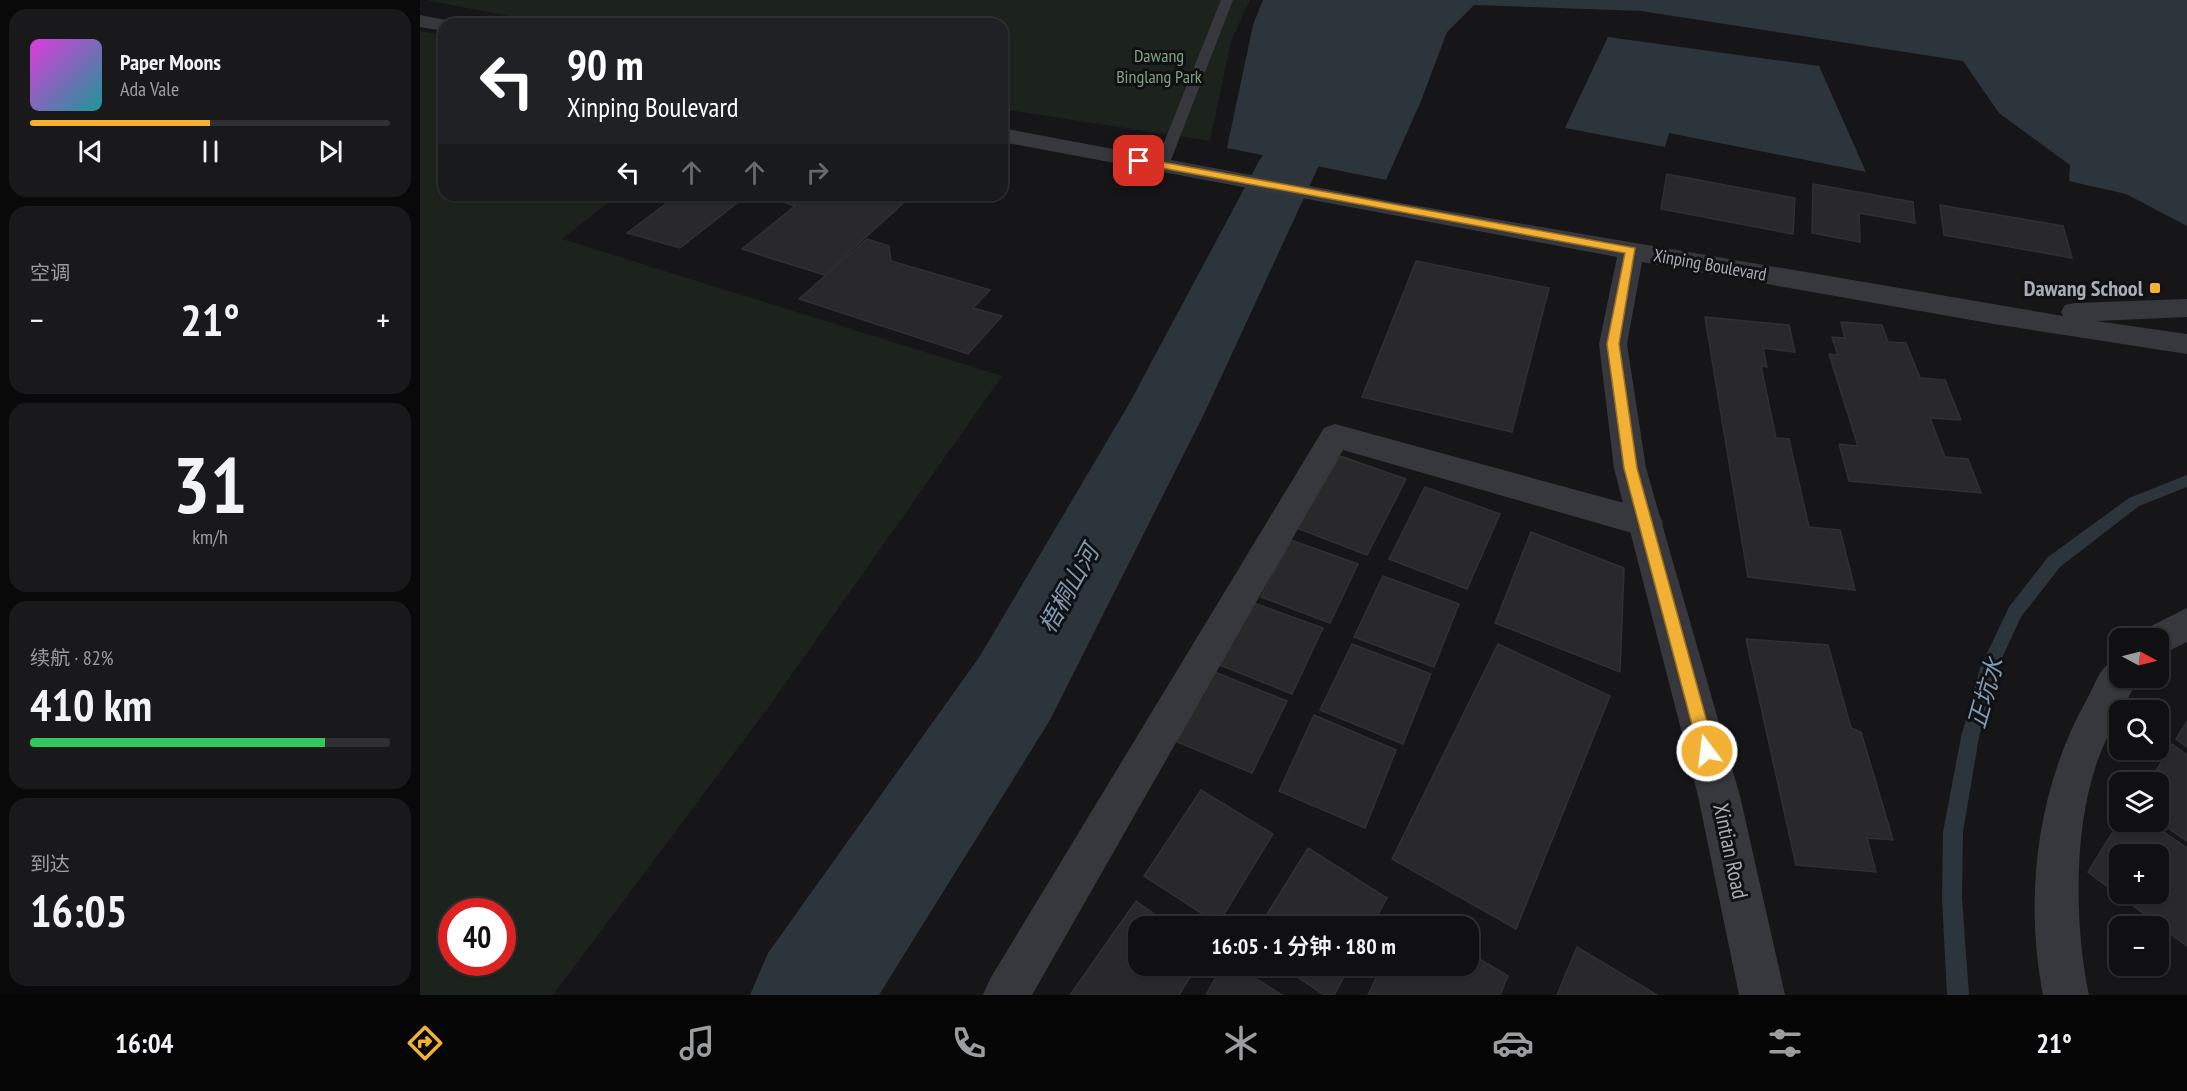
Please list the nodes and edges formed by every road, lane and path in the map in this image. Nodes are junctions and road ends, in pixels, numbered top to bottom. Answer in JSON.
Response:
{"nodes":[{"id":1,"x":1227,"y":0,"type":"edge"},
{"id":2,"x":420,"y":21,"type":"edge"},
{"id":3,"x":438,"y":24,"type":"edge"},
{"id":4,"x":1008,"y":136,"type":"edge"},
{"id":5,"x":1162,"y":165,"type":"junction"},
{"id":6,"x":1631,"y":251,"type":"junction"},
{"id":7,"x":2187,"y":308,"type":"edge"},
{"id":8,"x":1994,"y":315,"type":"junction"},
{"id":9,"x":2187,"y":344,"type":"edge"},
{"id":10,"x":1646,"y":523,"type":"junction"},
{"id":11,"x":2187,"y":624,"type":"edge"},
{"id":12,"x":2169,"y":634,"type":"edge"},
{"id":13,"x":2114,"y":688,"type":"edge"},
{"id":14,"x":1006,"y":995,"type":"edge"},
{"id":15,"x":1762,"y":995,"type":"edge"},
{"id":16,"x":2066,"y":995,"type":"edge"}],
"edges":[{"from":1,"to":5,"type":"lane"},
{"from":2,"to":3,"type":"street"},
{"from":4,"to":5,"type":"street","name":"Xinping Boulevard"},
{"from":5,"to":6,"type":"street","name":"Xinping Boulevard"},
{"from":6,"to":8,"type":"street","name":"Xinping Boulevard"},
{"from":6,"to":10,"type":"street","name":"Xintian Road"},
{"from":7,"to":8,"type":"street","name":"Xinping Boulevard"},
{"from":8,"to":9,"type":"street","name":"Xinping Boulevard"},
{"from":10,"to":14,"type":"street"},
{"from":10,"to":15,"type":"street","name":"Xintian Road"},
{"from":11,"to":12,"type":"street"},
{"from":13,"to":16,"type":"street"}]}
